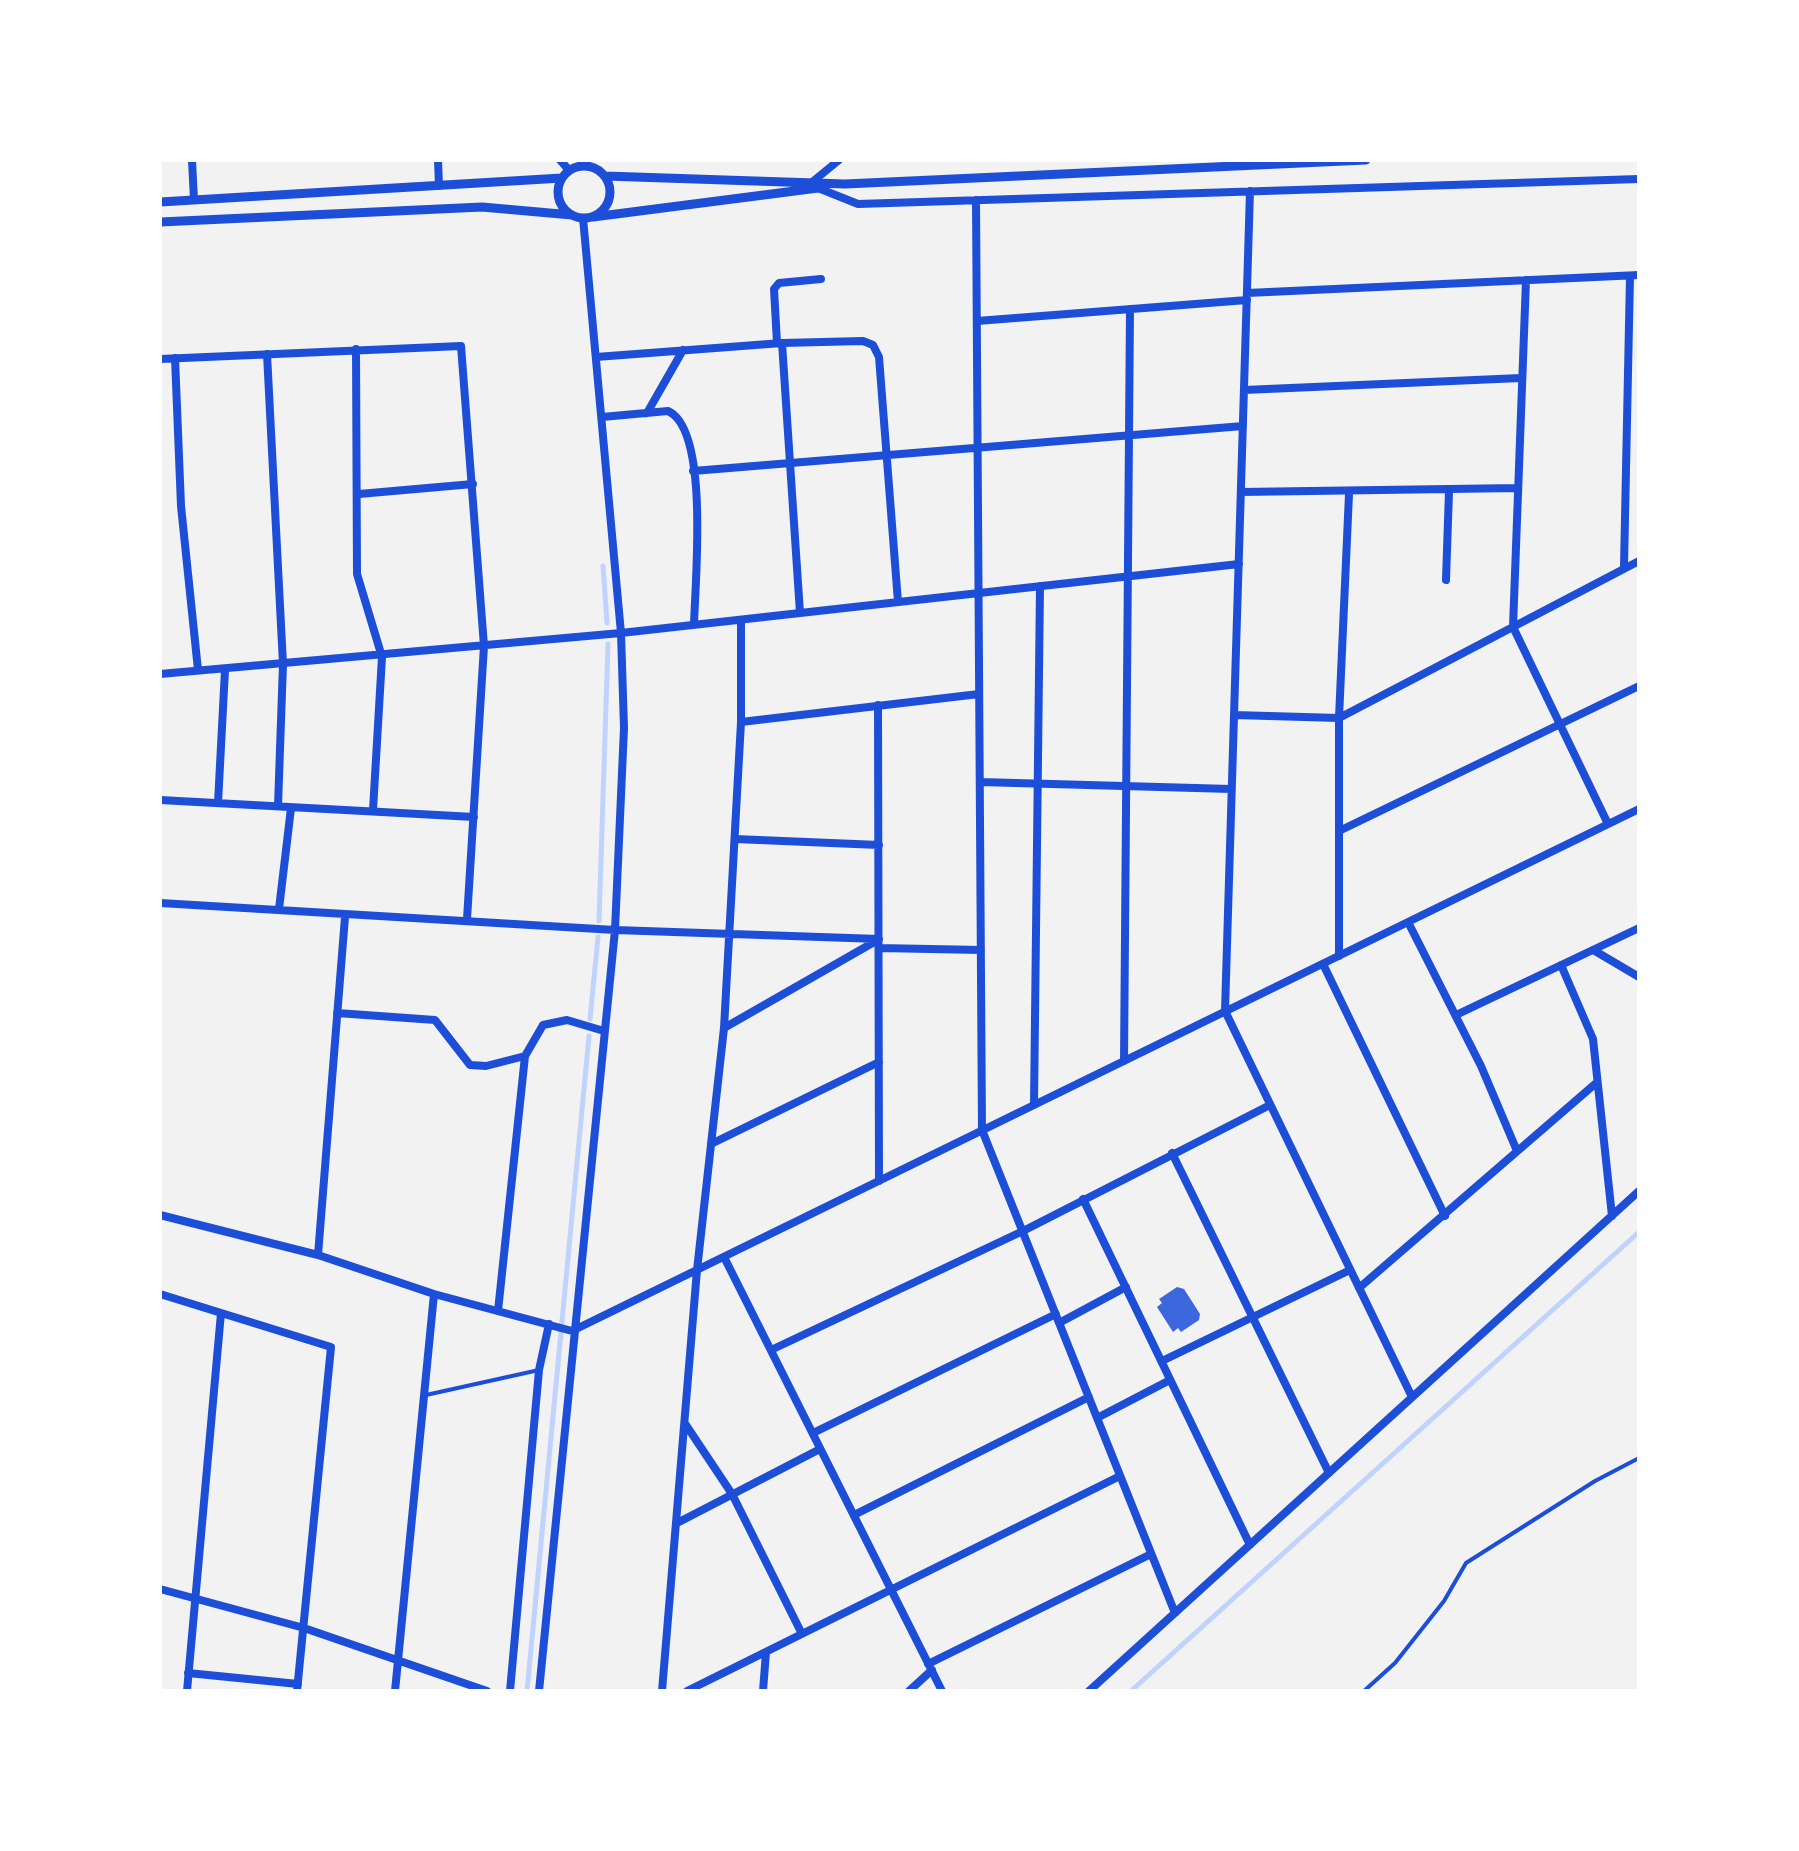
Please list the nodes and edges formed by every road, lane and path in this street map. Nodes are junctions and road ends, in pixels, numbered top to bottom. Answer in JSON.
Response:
{"nodes":[{"id":1,"x":192,"y":160,"type":"edge"},
{"id":2,"x":438,"y":160,"type":"edge"},
{"id":3,"x":560,"y":160,"type":"edge"},
{"id":4,"x":839,"y":160,"type":"edge"},
{"id":5,"x":1366,"y":160,"type":"edge"},
{"id":6,"x":566,"y":174,"type":"junction"},
{"id":7,"x":605,"y":176,"type":"junction"},
{"id":8,"x":1639,"y":179,"type":"edge"},
{"id":9,"x":439,"y":186,"type":"junction"},
{"id":10,"x":815,"y":186,"type":"junction"},
{"id":11,"x":1250,"y":191,"type":"junction"},
{"id":12,"x":194,"y":200,"type":"junction"},
{"id":13,"x":976,"y":200,"type":"junction"},
{"id":14,"x":160,"y":202,"type":"edge"},
{"id":15,"x":572,"y":215,"type":"junction"},
{"id":16,"x":588,"y":218,"type":"junction"},
{"id":17,"x":160,"y":222,"type":"edge"},
{"id":18,"x":1634,"y":276,"type":"edge"},
{"id":19,"x":820,"y":279,"type":"dead end"},
{"id":20,"x":1526,"y":280,"type":"junction"},
{"id":21,"x":1247,"y":296,"type":"junction"},
{"id":22,"x":1130,"y":309,"type":"junction"},
{"id":23,"x":977,"y":321,"type":"junction"},
{"id":24,"x":780,"y":343,"type":"junction"},
{"id":25,"x":356,"y":350,"type":"junction"},
{"id":26,"x":684,"y":350,"type":"junction"},
{"id":27,"x":266,"y":354,"type":"junction"},
{"id":28,"x":596,"y":357,"type":"junction"},
{"id":29,"x":175,"y":358,"type":"junction"},
{"id":30,"x":160,"y":359,"type":"edge"},
{"id":31,"x":1521,"y":378,"type":"junction"},
{"id":32,"x":1244,"y":390,"type":"junction"},
{"id":33,"x":647,"y":413,"type":"junction"},
{"id":34,"x":602,"y":417,"type":"junction"},
{"id":35,"x":1242,"y":426,"type":"junction"},
{"id":36,"x":1130,"y":434,"type":"junction"},
{"id":37,"x":978,"y":448,"type":"junction"},
{"id":38,"x":890,"y":455,"type":"junction"},
{"id":39,"x":790,"y":464,"type":"junction"},
{"id":40,"x":693,"y":470,"type":"junction"},
{"id":41,"x":473,"y":484,"type":"junction"},
{"id":42,"x":1518,"y":488,"type":"junction"},
{"id":43,"x":1241,"y":492,"type":"junction"},
{"id":44,"x":1448,"y":492,"type":"junction"},
{"id":45,"x":359,"y":494,"type":"junction"},
{"id":46,"x":1349,"y":494,"type":"junction"},
{"id":47,"x":1639,"y":560,"type":"edge"},
{"id":48,"x":1238,"y":564,"type":"junction"},
{"id":49,"x":1624,"y":566,"type":"junction"},
{"id":50,"x":1129,"y":576,"type":"junction"},
{"id":51,"x":1446,"y":580,"type":"dead end"},
{"id":52,"x":1040,"y":586,"type":"junction"},
{"id":53,"x":980,"y":593,"type":"junction"},
{"id":54,"x":898,"y":602,"type":"junction"},
{"id":55,"x":800,"y":613,"type":"junction"},
{"id":56,"x":741,"y":620,"type":"junction"},
{"id":57,"x":694,"y":625,"type":"junction"},
{"id":58,"x":1513,"y":627,"type":"junction"},
{"id":59,"x":621,"y":633,"type":"junction"},
{"id":60,"x":484,"y":646,"type":"junction"},
{"id":61,"x":382,"y":657,"type":"junction"},
{"id":62,"x":283,"y":664,"type":"junction"},
{"id":63,"x":198,"y":670,"type":"junction"},
{"id":64,"x":226,"y":670,"type":"junction"},
{"id":65,"x":160,"y":674,"type":"edge"},
{"id":66,"x":1639,"y":686,"type":"edge"},
{"id":67,"x":980,"y":694,"type":"junction"},
{"id":68,"x":878,"y":705,"type":"junction"},
{"id":69,"x":1234,"y":715,"type":"junction"},
{"id":70,"x":1339,"y":718,"type":"junction"},
{"id":71,"x":741,"y":722,"type":"junction"},
{"id":72,"x":1560,"y":724,"type":"junction"},
{"id":73,"x":980,"y":782,"type":"junction"},
{"id":74,"x":1038,"y":784,"type":"junction"},
{"id":75,"x":1126,"y":786,"type":"junction"},
{"id":76,"x":1232,"y":789,"type":"junction"},
{"id":77,"x":160,"y":800,"type":"edge"},
{"id":78,"x":218,"y":803,"type":"junction"},
{"id":79,"x":278,"y":806,"type":"junction"},
{"id":80,"x":291,"y":808,"type":"junction"},
{"id":81,"x":1639,"y":809,"type":"edge"},
{"id":82,"x":373,"y":810,"type":"junction"},
{"id":83,"x":474,"y":817,"type":"junction"},
{"id":84,"x":1608,"y":824,"type":"junction"},
{"id":85,"x":1340,"y":831,"type":"junction"},
{"id":86,"x":735,"y":839,"type":"junction"},
{"id":87,"x":879,"y":845,"type":"junction"},
{"id":88,"x":160,"y":903,"type":"edge"},
{"id":89,"x":279,"y":909,"type":"junction"},
{"id":90,"x":345,"y":916,"type":"junction"},
{"id":91,"x":467,"y":919,"type":"junction"},
{"id":92,"x":1408,"y":922,"type":"junction"},
{"id":93,"x":1639,"y":928,"type":"edge"},
{"id":94,"x":615,"y":930,"type":"junction"},
{"id":95,"x":729,"y":933,"type":"junction"},
{"id":96,"x":879,"y":944,"type":"junction"},
{"id":97,"x":981,"y":950,"type":"junction"},
{"id":98,"x":1595,"y":951,"type":"junction"},
{"id":99,"x":1339,"y":956,"type":"junction"},
{"id":100,"x":1322,"y":964,"type":"junction"},
{"id":101,"x":1561,"y":966,"type":"junction"},
{"id":102,"x":1639,"y":978,"type":"edge"},
{"id":103,"x":1225,"y":1012,"type":"junction"},
{"id":104,"x":338,"y":1013,"type":"junction"},
{"id":105,"x":1456,"y":1015,"type":"junction"},
{"id":106,"x":724,"y":1028,"type":"junction"},
{"id":107,"x":604,"y":1031,"type":"junction"},
{"id":108,"x":525,"y":1056,"type":"junction"},
{"id":109,"x":1124,"y":1061,"type":"junction"},
{"id":110,"x":879,"y":1062,"type":"junction"},
{"id":111,"x":1595,"y":1084,"type":"junction"},
{"id":112,"x":1034,"y":1105,"type":"junction"},
{"id":113,"x":1270,"y":1105,"type":"junction"},
{"id":114,"x":982,"y":1130,"type":"junction"},
{"id":115,"x":711,"y":1144,"type":"junction"},
{"id":116,"x":1518,"y":1151,"type":"junction"},
{"id":117,"x":1172,"y":1154,"type":"junction"},
{"id":118,"x":879,"y":1181,"type":"junction"},
{"id":119,"x":1639,"y":1191,"type":"edge"},
{"id":120,"x":1083,"y":1199,"type":"junction"},
{"id":121,"x":1445,"y":1216,"type":"junction"},
{"id":122,"x":1612,"y":1216,"type":"junction"},
{"id":123,"x":160,"y":1217,"type":"edge"},
{"id":124,"x":1023,"y":1232,"type":"junction"},
{"id":125,"x":318,"y":1255,"type":"junction"},
{"id":126,"x":724,"y":1257,"type":"junction"},
{"id":127,"x":698,"y":1270,"type":"junction"},
{"id":128,"x":1350,"y":1270,"type":"junction"},
{"id":129,"x":1126,"y":1287,"type":"junction"},
{"id":130,"x":1359,"y":1288,"type":"junction"},
{"id":131,"x":160,"y":1294,"type":"edge"},
{"id":132,"x":434,"y":1294,"type":"junction"},
{"id":133,"x":498,"y":1311,"type":"junction"},
{"id":134,"x":221,"y":1313,"type":"junction"},
{"id":135,"x":1057,"y":1318,"type":"junction"},
{"id":136,"x":1252,"y":1318,"type":"junction"},
{"id":137,"x":549,"y":1324,"type":"junction"},
{"id":138,"x":572,"y":1331,"type":"junction"},
{"id":139,"x":771,"y":1350,"type":"junction"},
{"id":140,"x":1162,"y":1361,"type":"junction"},
{"id":141,"x":538,"y":1370,"type":"junction"},
{"id":142,"x":1170,"y":1380,"type":"junction"},
{"id":143,"x":424,"y":1395,"type":"junction"},
{"id":144,"x":1089,"y":1398,"type":"junction"},
{"id":145,"x":1412,"y":1398,"type":"junction"},
{"id":146,"x":1097,"y":1418,"type":"junction"},
{"id":147,"x":686,"y":1425,"type":"junction"},
{"id":148,"x":813,"y":1433,"type":"junction"},
{"id":149,"x":820,"y":1449,"type":"junction"},
{"id":150,"x":1639,"y":1458,"type":"edge"},
{"id":151,"x":1328,"y":1473,"type":"junction"},
{"id":152,"x":1120,"y":1476,"type":"junction"},
{"id":153,"x":732,"y":1494,"type":"junction"},
{"id":154,"x":854,"y":1515,"type":"junction"},
{"id":155,"x":679,"y":1522,"type":"junction"},
{"id":156,"x":1250,"y":1545,"type":"junction"},
{"id":157,"x":1151,"y":1554,"type":"junction"},
{"id":158,"x":160,"y":1589,"type":"edge"},
{"id":159,"x":892,"y":1590,"type":"junction"},
{"id":160,"x":194,"y":1600,"type":"junction"},
{"id":161,"x":1175,"y":1613,"type":"junction"},
{"id":162,"x":304,"y":1628,"type":"junction"},
{"id":163,"x":802,"y":1634,"type":"junction"},
{"id":164,"x":766,"y":1652,"type":"junction"},
{"id":165,"x":398,"y":1659,"type":"junction"},
{"id":166,"x":930,"y":1667,"type":"junction"},
{"id":167,"x":188,"y":1673,"type":"junction"},
{"id":168,"x":298,"y":1688,"type":"edge"},
{"id":169,"x":186,"y":1691,"type":"edge"},
{"id":170,"x":395,"y":1691,"type":"edge"},
{"id":171,"x":487,"y":1691,"type":"edge"},
{"id":172,"x":510,"y":1691,"type":"edge"},
{"id":173,"x":539,"y":1691,"type":"edge"},
{"id":174,"x":662,"y":1691,"type":"edge"},
{"id":175,"x":687,"y":1691,"type":"edge"},
{"id":176,"x":763,"y":1691,"type":"edge"},
{"id":177,"x":909,"y":1691,"type":"edge"},
{"id":178,"x":942,"y":1691,"type":"edge"},
{"id":179,"x":1090,"y":1691,"type":"edge"},
{"id":180,"x":1364,"y":1691,"type":"edge"}],
"edges":[{"from":1,"to":12,"type":"street"},
{"from":2,"to":9,"type":"street"},
{"from":3,"to":6,"type":"street"},
{"from":4,"to":10,"type":"street"},
{"from":5,"to":10,"type":"street"},
{"from":6,"to":7,"type":"street"},
{"from":6,"to":9,"type":"street"},
{"from":6,"to":15,"type":"street"},
{"from":7,"to":10,"type":"street"},
{"from":7,"to":16,"type":"street"},
{"from":8,"to":11,"type":"street"},
{"from":9,"to":12,"type":"street"},
{"from":10,"to":13,"type":"street"},
{"from":10,"to":16,"type":"street"},
{"from":11,"to":13,"type":"street"},
{"from":11,"to":21,"type":"street"},
{"from":12,"to":14,"type":"street"},
{"from":13,"to":23,"type":"street"},
{"from":15,"to":16,"type":"street"},
{"from":15,"to":17,"type":"street"},
{"from":16,"to":28,"type":"street"},
{"from":18,"to":20,"type":"street"},
{"from":18,"to":49,"type":"street"},
{"from":19,"to":24,"type":"street"},
{"from":20,"to":21,"type":"street"},
{"from":20,"to":31,"type":"street"},
{"from":21,"to":22,"type":"street"},
{"from":21,"to":32,"type":"street"},
{"from":22,"to":23,"type":"street"},
{"from":22,"to":36,"type":"street"},
{"from":23,"to":37,"type":"street"},
{"from":24,"to":26,"type":"street"},
{"from":24,"to":38,"type":"street"},
{"from":24,"to":39,"type":"street"},
{"from":25,"to":27,"type":"street"},
{"from":25,"to":41,"type":"street"},
{"from":25,"to":45,"type":"street"},
{"from":26,"to":28,"type":"street"},
{"from":26,"to":33,"type":"street"},
{"from":27,"to":29,"type":"street"},
{"from":27,"to":62,"type":"street"},
{"from":28,"to":34,"type":"street"},
{"from":29,"to":30,"type":"street"},
{"from":29,"to":63,"type":"street"},
{"from":31,"to":32,"type":"street"},
{"from":31,"to":42,"type":"street"},
{"from":32,"to":35,"type":"street"},
{"from":33,"to":34,"type":"street"},
{"from":33,"to":40,"type":"street"},
{"from":34,"to":59,"type":"street"},
{"from":35,"to":36,"type":"street"},
{"from":35,"to":43,"type":"street"},
{"from":36,"to":37,"type":"street"},
{"from":36,"to":50,"type":"street"},
{"from":37,"to":38,"type":"street"},
{"from":37,"to":53,"type":"street"},
{"from":38,"to":39,"type":"street"},
{"from":38,"to":54,"type":"street"},
{"from":39,"to":40,"type":"street"},
{"from":39,"to":55,"type":"street"},
{"from":40,"to":57,"type":"street"},
{"from":41,"to":45,"type":"street"},
{"from":41,"to":60,"type":"street"},
{"from":42,"to":44,"type":"street"},
{"from":42,"to":58,"type":"street"},
{"from":43,"to":46,"type":"street"},
{"from":43,"to":48,"type":"street"},
{"from":44,"to":46,"type":"street"},
{"from":44,"to":51,"type":"street"},
{"from":45,"to":61,"type":"street"},
{"from":46,"to":70,"type":"street"},
{"from":47,"to":49,"type":"street"},
{"from":48,"to":50,"type":"street"},
{"from":48,"to":69,"type":"street"},
{"from":49,"to":58,"type":"street"},
{"from":50,"to":52,"type":"street"},
{"from":50,"to":75,"type":"street"},
{"from":52,"to":53,"type":"street"},
{"from":52,"to":74,"type":"street"},
{"from":53,"to":54,"type":"street"},
{"from":53,"to":67,"type":"street"},
{"from":54,"to":55,"type":"street"},
{"from":55,"to":56,"type":"street"},
{"from":56,"to":57,"type":"street"},
{"from":56,"to":71,"type":"street"},
{"from":57,"to":59,"type":"street"},
{"from":58,"to":70,"type":"street"},
{"from":58,"to":72,"type":"street"},
{"from":59,"to":60,"type":"street"},
{"from":59,"to":94,"type":"street"},
{"from":60,"to":61,"type":"street"},
{"from":60,"to":83,"type":"street"},
{"from":61,"to":62,"type":"street"},
{"from":61,"to":82,"type":"street"},
{"from":62,"to":64,"type":"street"},
{"from":62,"to":79,"type":"street"},
{"from":63,"to":64,"type":"street"},
{"from":63,"to":65,"type":"street"},
{"from":64,"to":78,"type":"street"},
{"from":66,"to":72,"type":"street"},
{"from":67,"to":68,"type":"street"},
{"from":67,"to":73,"type":"street"},
{"from":68,"to":71,"type":"street"},
{"from":68,"to":87,"type":"street"},
{"from":69,"to":70,"type":"street"},
{"from":69,"to":76,"type":"street"},
{"from":70,"to":85,"type":"street"},
{"from":71,"to":86,"type":"street"},
{"from":72,"to":84,"type":"street"},
{"from":72,"to":85,"type":"street"},
{"from":73,"to":74,"type":"street"},
{"from":73,"to":97,"type":"street"},
{"from":74,"to":75,"type":"street"},
{"from":74,"to":112,"type":"street"},
{"from":75,"to":76,"type":"street"},
{"from":75,"to":109,"type":"street"},
{"from":76,"to":103,"type":"street"},
{"from":77,"to":78,"type":"street"},
{"from":78,"to":79,"type":"street"},
{"from":79,"to":80,"type":"street"},
{"from":80,"to":82,"type":"street"},
{"from":80,"to":89,"type":"street"},
{"from":81,"to":84,"type":"street"},
{"from":82,"to":83,"type":"street"},
{"from":83,"to":91,"type":"street"},
{"from":84,"to":92,"type":"street"},
{"from":85,"to":99,"type":"street"},
{"from":86,"to":87,"type":"street"},
{"from":86,"to":95,"type":"street"},
{"from":87,"to":96,"type":"street"},
{"from":88,"to":89,"type":"street"},
{"from":89,"to":90,"type":"street"},
{"from":90,"to":91,"type":"street"},
{"from":90,"to":104,"type":"street"},
{"from":91,"to":94,"type":"street"},
{"from":92,"to":99,"type":"street"},
{"from":92,"to":105,"type":"street"},
{"from":93,"to":98,"type":"street"},
{"from":94,"to":95,"type":"street"},
{"from":94,"to":107,"type":"street"},
{"from":95,"to":96,"type":"street"},
{"from":95,"to":106,"type":"street"},
{"from":96,"to":97,"type":"street"},
{"from":96,"to":106,"type":"street"},
{"from":96,"to":110,"type":"street"},
{"from":97,"to":114,"type":"street"},
{"from":98,"to":101,"type":"street"},
{"from":98,"to":102,"type":"street"},
{"from":99,"to":100,"type":"street"},
{"from":100,"to":103,"type":"street"},
{"from":100,"to":121,"type":"street"},
{"from":101,"to":105,"type":"street"},
{"from":101,"to":111,"type":"street"},
{"from":103,"to":109,"type":"street"},
{"from":103,"to":113,"type":"street"},
{"from":104,"to":108,"type":"street"},
{"from":104,"to":125,"type":"street"},
{"from":105,"to":116,"type":"street"},
{"from":106,"to":115,"type":"street"},
{"from":107,"to":108,"type":"street"},
{"from":107,"to":138,"type":"street"},
{"from":108,"to":133,"type":"street"},
{"from":109,"to":112,"type":"street"},
{"from":110,"to":115,"type":"street"},
{"from":110,"to":118,"type":"street"},
{"from":111,"to":116,"type":"street"},
{"from":111,"to":122,"type":"street"},
{"from":112,"to":114,"type":"street"},
{"from":113,"to":117,"type":"street"},
{"from":113,"to":128,"type":"street"},
{"from":114,"to":118,"type":"street"},
{"from":114,"to":124,"type":"street"},
{"from":115,"to":127,"type":"street"},
{"from":116,"to":121,"type":"street"},
{"from":117,"to":120,"type":"street"},
{"from":117,"to":136,"type":"street"},
{"from":118,"to":126,"type":"street"},
{"from":119,"to":122,"type":"street"},
{"from":120,"to":124,"type":"street"},
{"from":120,"to":129,"type":"street"},
{"from":121,"to":130,"type":"street"},
{"from":122,"to":145,"type":"street"},
{"from":123,"to":125,"type":"street"},
{"from":124,"to":135,"type":"street"},
{"from":124,"to":139,"type":"street"},
{"from":125,"to":132,"type":"street"},
{"from":126,"to":127,"type":"street"},
{"from":126,"to":139,"type":"street"},
{"from":127,"to":138,"type":"street"},
{"from":127,"to":147,"type":"street"},
{"from":128,"to":130,"type":"street"},
{"from":128,"to":136,"type":"street"},
{"from":129,"to":135,"type":"street"},
{"from":129,"to":140,"type":"street"},
{"from":130,"to":145,"type":"street"},
{"from":131,"to":134,"type":"street"},
{"from":132,"to":133,"type":"street"},
{"from":132,"to":143,"type":"street"},
{"from":133,"to":137,"type":"street"},
{"from":134,"to":160,"type":"street"},
{"from":134,"to":162,"type":"street"},
{"from":135,"to":144,"type":"street"},
{"from":135,"to":148,"type":"street"},
{"from":136,"to":140,"type":"street"},
{"from":136,"to":151,"type":"street"},
{"from":137,"to":138,"type":"street"},
{"from":137,"to":141,"type":"street"},
{"from":138,"to":173,"type":"street"},
{"from":139,"to":148,"type":"street"},
{"from":140,"to":142,"type":"street"},
{"from":141,"to":143,"type":"lane"},
{"from":141,"to":172,"type":"street"},
{"from":142,"to":146,"type":"street"},
{"from":142,"to":156,"type":"street"},
{"from":143,"to":165,"type":"street"},
{"from":144,"to":146,"type":"street"},
{"from":144,"to":154,"type":"street"},
{"from":145,"to":151,"type":"street"},
{"from":146,"to":152,"type":"street"},
{"from":147,"to":153,"type":"street"},
{"from":147,"to":155,"type":"street"},
{"from":148,"to":149,"type":"street"},
{"from":149,"to":153,"type":"street"},
{"from":149,"to":154,"type":"street"},
{"from":150,"to":180,"type":"lane"},
{"from":151,"to":156,"type":"street"},
{"from":152,"to":157,"type":"street"},
{"from":152,"to":159,"type":"street"},
{"from":153,"to":155,"type":"street"},
{"from":153,"to":163,"type":"street"},
{"from":154,"to":159,"type":"street"},
{"from":155,"to":174,"type":"street"},
{"from":156,"to":161,"type":"street"},
{"from":157,"to":161,"type":"street"},
{"from":157,"to":166,"type":"street"},
{"from":158,"to":160,"type":"street"},
{"from":159,"to":163,"type":"street"},
{"from":159,"to":166,"type":"street"},
{"from":160,"to":162,"type":"street"},
{"from":160,"to":167,"type":"street"},
{"from":161,"to":179,"type":"street"},
{"from":162,"to":165,"type":"street"},
{"from":162,"to":168,"type":"street"},
{"from":163,"to":164,"type":"street"},
{"from":164,"to":175,"type":"street"},
{"from":164,"to":176,"type":"street"},
{"from":165,"to":170,"type":"street"},
{"from":165,"to":171,"type":"street"},
{"from":166,"to":177,"type":"street"},
{"from":166,"to":178,"type":"street"},
{"from":167,"to":168,"type":"street"},
{"from":167,"to":169,"type":"street"}]}
